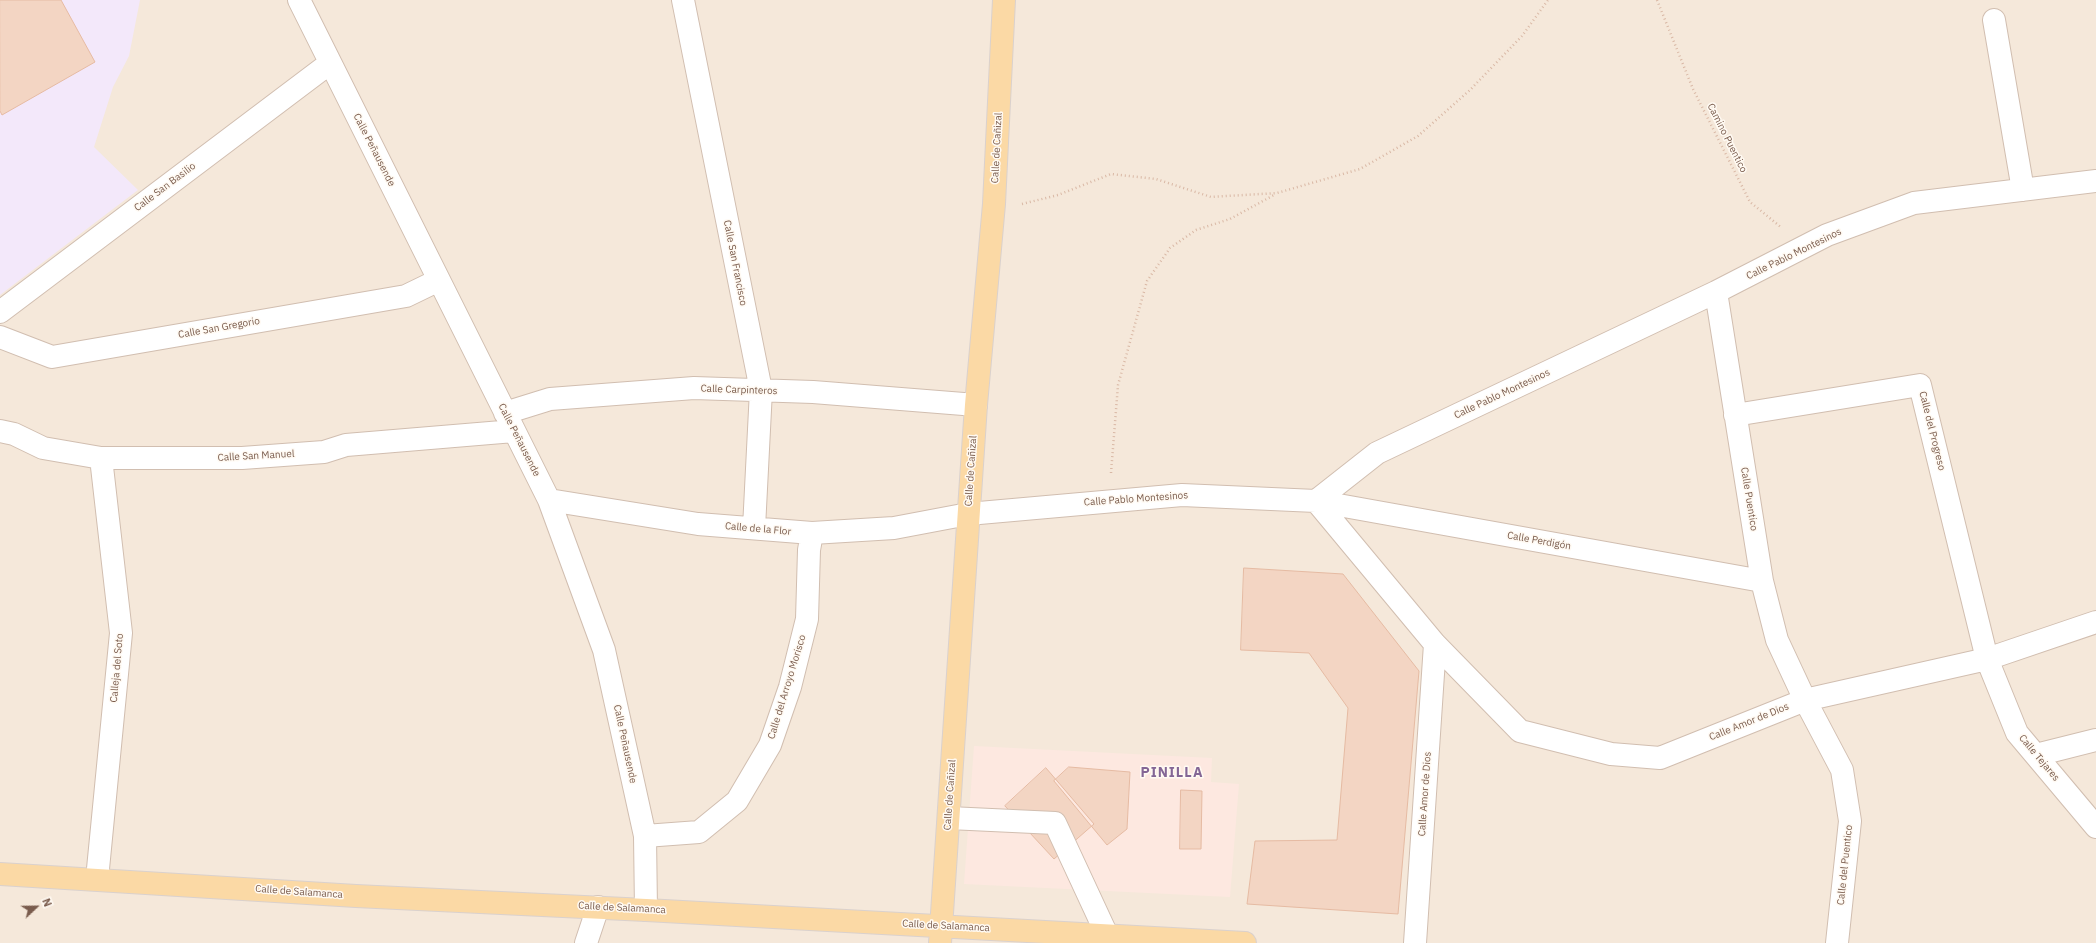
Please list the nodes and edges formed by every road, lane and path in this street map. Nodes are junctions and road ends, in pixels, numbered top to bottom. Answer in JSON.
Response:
{"nodes":[{"id":1,"x":299,"y":0,"type":"edge"},
{"id":2,"x":683,"y":0,"type":"edge"},
{"id":3,"x":1004,"y":0,"type":"edge"},
{"id":4,"x":1548,"y":0,"type":"edge"},
{"id":5,"x":1657,"y":0,"type":"edge"},
{"id":6,"x":1994,"y":20,"type":"dead end"},
{"id":7,"x":330,"y":63,"type":"junction"},
{"id":8,"x":2096,"y":181,"type":"edge"},
{"id":9,"x":2023,"y":190,"type":"junction"},
{"id":10,"x":1277,"y":193,"type":"junction"},
{"id":11,"x":994,"y":204,"type":"junction"},
{"id":12,"x":1827,"y":235,"type":"junction"},
{"id":13,"x":439,"y":280,"type":"junction"},
{"id":14,"x":1716,"y":292,"type":"junction"},
{"id":15,"x":0,"y":312,"type":"edge"},
{"id":16,"x":0,"y":337,"type":"edge"},
{"id":17,"x":761,"y":390,"type":"junction"},
{"id":18,"x":976,"y":405,"type":"junction"},
{"id":19,"x":1735,"y":415,"type":"junction"},
{"id":20,"x":510,"y":422,"type":"junction"},
{"id":21,"x":0,"y":431,"type":"edge"},
{"id":22,"x":101,"y":458,"type":"junction"},
{"id":23,"x":549,"y":500,"type":"junction"},
{"id":24,"x":1108,"y":501,"type":"junction"},
{"id":25,"x":1316,"y":501,"type":"junction"},
{"id":26,"x":968,"y":514,"type":"junction"},
{"id":27,"x":754,"y":528,"type":"junction"},
{"id":28,"x":812,"y":533,"type":"junction"},
{"id":29,"x":1762,"y":581,"type":"junction"},
{"id":30,"x":2096,"y":622,"type":"edge"},
{"id":31,"x":1435,"y":644,"type":"junction"},
{"id":32,"x":1987,"y":659,"type":"junction"},
{"id":33,"x":1805,"y":700,"type":"junction"},
{"id":34,"x":2096,"y":740,"type":"edge"},
{"id":35,"x":2036,"y":755,"type":"junction"},
{"id":36,"x":949,"y":818,"type":"junction"},
{"id":37,"x":2096,"y":827,"type":"edge"},
{"id":38,"x":645,"y":836,"type":"junction"},
{"id":39,"x":0,"y":874,"type":"edge"},
{"id":40,"x":97,"y":879,"type":"junction"},
{"id":41,"x":598,"y":907,"type":"junction"},
{"id":42,"x":646,"y":910,"type":"junction"},
{"id":43,"x":941,"y":934,"type":"edge"},
{"id":44,"x":1107,"y":935,"type":"junction"},
{"id":45,"x":586,"y":943,"type":"edge"},
{"id":46,"x":1245,"y":943,"type":"edge"},
{"id":47,"x":1416,"y":943,"type":"edge"},
{"id":48,"x":1837,"y":943,"type":"edge"}],
"edges":[{"from":1,"to":7,"type":"street","name":"Calle Peñausende"},
{"from":2,"to":17,"type":"street","name":"Calle San Francisco"},
{"from":3,"to":11,"type":"main road","name":"Calle de Cañizal"},
{"from":4,"to":10,"type":"path"},
{"from":5,"to":12,"type":"path","name":"Camino Puentico"},
{"from":6,"to":9,"type":"street"},
{"from":7,"to":13,"type":"street","name":"Calle Peñausende"},
{"from":7,"to":15,"type":"street","name":"Calle San Basilio"},
{"from":8,"to":9,"type":"street","name":"Calle Pablo Montesinos"},
{"from":9,"to":12,"type":"street","name":"Calle Pablo Montesinos"},
{"from":10,"to":11,"type":"path"},
{"from":10,"to":24,"type":"path"},
{"from":11,"to":18,"type":"main road","name":"Calle de Cañizal"},
{"from":12,"to":14,"type":"street","name":"Calle Pablo Montesinos"},
{"from":13,"to":16,"type":"street","name":"Calle San Gregorio"},
{"from":13,"to":20,"type":"street","name":"Calle Peñausende"},
{"from":14,"to":19,"type":"street","name":"Calle Puentico"},
{"from":14,"to":25,"type":"street","name":"Calle Pablo Montesinos"},
{"from":17,"to":18,"type":"street","name":"Calle Carpinteros"},
{"from":17,"to":20,"type":"street","name":"Calle Carpinteros"},
{"from":17,"to":27,"type":"street","name":"Calle San Francisco"},
{"from":18,"to":26,"type":"main road","name":"Calle de Cañizal"},
{"from":19,"to":29,"type":"street","name":"Calle Puentico"},
{"from":19,"to":32,"type":"street","name":"Calle del Progreso"},
{"from":20,"to":22,"type":"street","name":"Calle San Manuel"},
{"from":20,"to":23,"type":"street","name":"Calle Peñausende"},
{"from":21,"to":22,"type":"street","name":"Calle San Manuel"},
{"from":22,"to":40,"type":"street","name":"Calleja del Soto"},
{"from":23,"to":27,"type":"street","name":"Calle de la Flor"},
{"from":23,"to":38,"type":"street","name":"Calle Peñausende"},
{"from":24,"to":25,"type":"street","name":"Calle Pablo Montesinos"},
{"from":24,"to":26,"type":"street","name":"Calle Pablo Montesinos"},
{"from":25,"to":29,"type":"street","name":"Calle Perdigón"},
{"from":25,"to":31,"type":"street","name":"Calle Amor de Dios"},
{"from":26,"to":28,"type":"street","name":"Calle de la Flor"},
{"from":26,"to":36,"type":"main road","name":"Calle de Cañizal"},
{"from":27,"to":28,"type":"street","name":"Calle de la Flor"},
{"from":28,"to":38,"type":"street","name":"Calle del Arroyo Morisco"},
{"from":29,"to":33,"type":"street","name":"Calle Puentico"},
{"from":30,"to":32,"type":"street","name":"Calle Amor de Dios"},
{"from":31,"to":33,"type":"street","name":"Calle Amor de Dios"},
{"from":31,"to":47,"type":"street","name":"Calle Amor de Dios"},
{"from":32,"to":33,"type":"street","name":"Calle Amor de Dios"},
{"from":32,"to":35,"type":"street","name":"Calle Tejares"},
{"from":33,"to":48,"type":"street","name":"Calle del Puentico"},
{"from":34,"to":35,"type":"street"},
{"from":35,"to":37,"type":"street","name":"Calle Tejares"},
{"from":36,"to":43,"type":"main road","name":"Calle de Cañizal"},
{"from":36,"to":44,"type":"street"},
{"from":38,"to":42,"type":"street","name":"Calle Peñausende"},
{"from":39,"to":40,"type":"main road","name":"Calle de Salamanca"},
{"from":40,"to":41,"type":"main road","name":"Calle de Salamanca"},
{"from":41,"to":42,"type":"main road","name":"Calle de Salamanca"},
{"from":41,"to":45,"type":"street"},
{"from":42,"to":43,"type":"main road","name":"Calle de Salamanca"},
{"from":43,"to":44,"type":"main road","name":"Calle de Salamanca"},
{"from":44,"to":46,"type":"main road","name":"Calle de Salamanca"}]}
